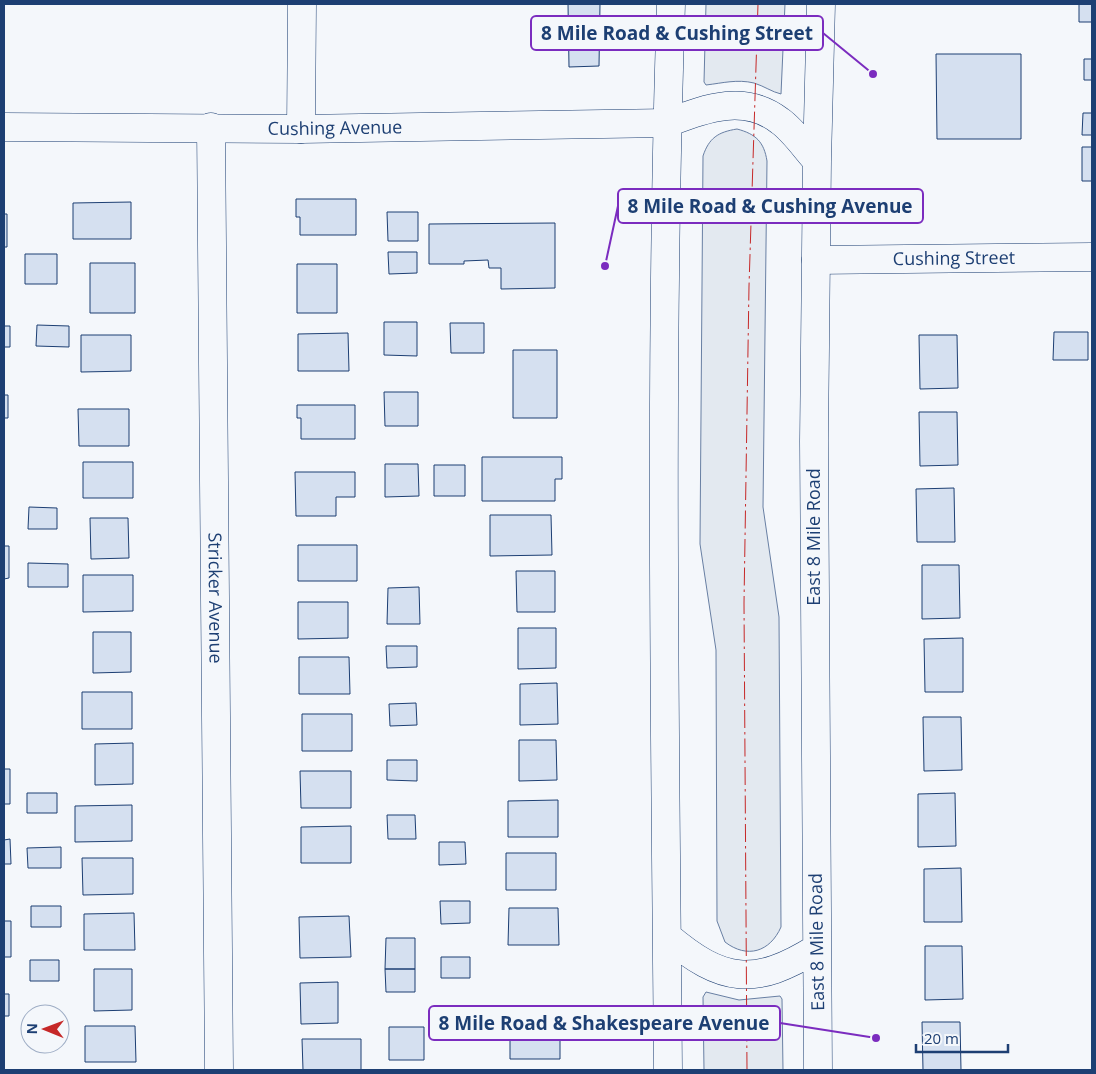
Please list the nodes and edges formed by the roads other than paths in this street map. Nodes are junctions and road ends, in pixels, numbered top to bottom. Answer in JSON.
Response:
{"nodes":[{"id":1,"x":302,"y":4,"type":"edge"},
{"id":2,"x":671,"y":4,"type":"edge"},
{"id":3,"x":822,"y":4,"type":"edge"},
{"id":4,"x":667,"y":123,"type":"junction"},
{"id":5,"x":4,"y":126,"type":"edge"},
{"id":6,"x":211,"y":127,"type":"junction"},
{"id":7,"x":301,"y":129,"type":"junction"},
{"id":8,"x":816,"y":161,"type":"junction"},
{"id":9,"x":1092,"y":257,"type":"edge"},
{"id":10,"x":816,"y":260,"type":"junction"},
{"id":11,"x":667,"y":936,"type":"junction"},
{"id":12,"x":817,"y":948,"type":"junction"},
{"id":13,"x":218,"y":1070,"type":"edge"},
{"id":14,"x":668,"y":1070,"type":"edge"},
{"id":15,"x":818,"y":1070,"type":"edge"}],
"edges":[{"from":1,"to":7,"type":"main road"},
{"from":2,"to":4,"type":"main road"},
{"from":3,"to":8,"type":"main road","name":"East 8 Mile Road"},
{"from":4,"to":7,"type":"main road","name":"Cushing Avenue"},
{"from":4,"to":8,"type":"main road","name":"Cushing Avenue"},
{"from":4,"to":11,"type":"main road"},
{"from":5,"to":6,"type":"main road","name":"Cushing Avenue"},
{"from":6,"to":7,"type":"main road","name":"Cushing Avenue"},
{"from":6,"to":13,"type":"main road","name":"Stricker Avenue"},
{"from":8,"to":10,"type":"main road","name":"East 8 Mile Road"},
{"from":9,"to":10,"type":"main road","name":"Cushing Street"},
{"from":10,"to":12,"type":"main road","name":"East 8 Mile Road"},
{"from":11,"to":12,"type":"main road"},
{"from":11,"to":14,"type":"main road"},
{"from":12,"to":15,"type":"main road","name":"East 8 Mile Road"}]}
